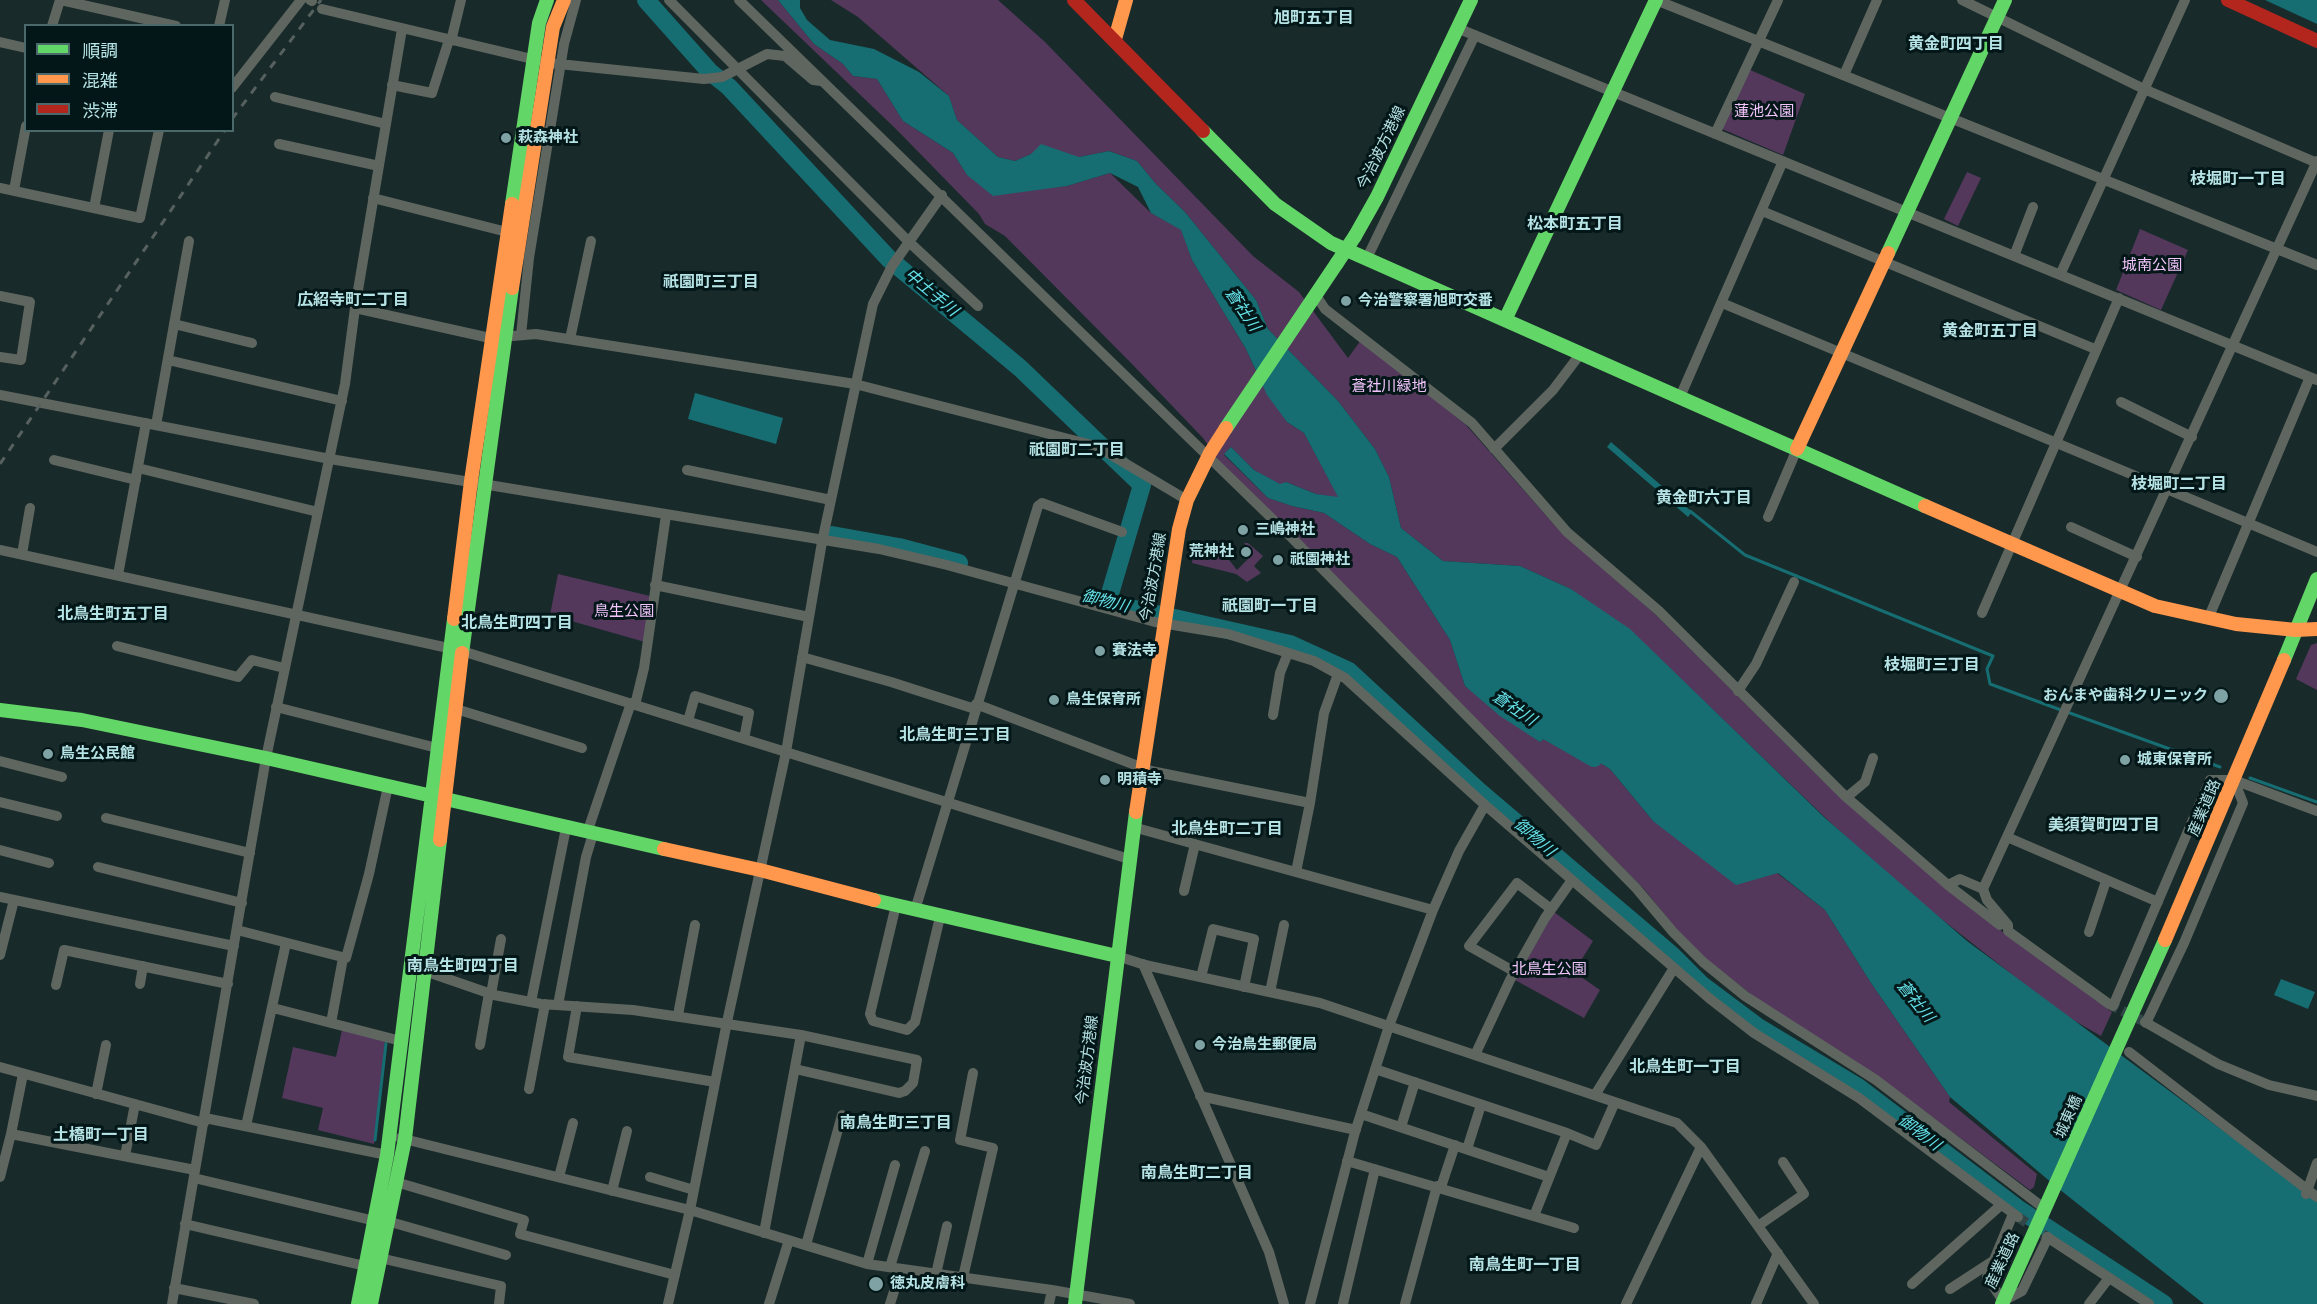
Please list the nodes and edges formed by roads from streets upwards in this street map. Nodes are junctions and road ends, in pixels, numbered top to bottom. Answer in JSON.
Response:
{"nodes":[{"id":1,"x":61,"y":0,"type":"edge"},
{"id":2,"x":225,"y":0,"type":"edge"},
{"id":3,"x":308,"y":0,"type":"edge"},
{"id":4,"x":461,"y":0,"type":"edge"},
{"id":5,"x":547,"y":0,"type":"edge"},
{"id":6,"x":564,"y":0,"type":"edge"},
{"id":7,"x":576,"y":0,"type":"edge"},
{"id":8,"x":669,"y":0,"type":"edge"},
{"id":9,"x":739,"y":0,"type":"edge"},
{"id":10,"x":1074,"y":0,"type":"edge"},
{"id":11,"x":1126,"y":0,"type":"edge"},
{"id":12,"x":1471,"y":0,"type":"edge"},
{"id":13,"x":1656,"y":0,"type":"edge"},
{"id":14,"x":1778,"y":0,"type":"edge"},
{"id":15,"x":1877,"y":0,"type":"edge"},
{"id":16,"x":1962,"y":0,"type":"edge"},
{"id":17,"x":2005,"y":0,"type":"edge"},
{"id":18,"x":2185,"y":0,"type":"edge"},
{"id":19,"x":2228,"y":0,"type":"edge"},
{"id":20,"x":322,"y":9,"type":"dead end"},
{"id":21,"x":1997,"y":16,"type":"junction"},
{"id":22,"x":53,"y":24,"type":"edge"},
{"id":23,"x":167,"y":24,"type":"edge"},
{"id":24,"x":219,"y":24,"type":"edge"},
{"id":25,"x":1457,"y":28,"type":"junction"},
{"id":26,"x":402,"y":29,"type":"junction"},
{"id":27,"x":1475,"y":35,"type":"junction"},
{"id":28,"x":1114,"y":39,"type":"junction"},
{"id":29,"x":450,"y":40,"type":"junction"},
{"id":30,"x":1760,"y":40,"type":"junction"},
{"id":31,"x":2317,"y":41,"type":"edge"},
{"id":32,"x":0,"y":42,"type":"edge"},
{"id":33,"x":24,"y":48,"type":"edge"},
{"id":34,"x":534,"y":61,"type":"junction"},
{"id":35,"x":555,"y":64,"type":"junction"},
{"id":36,"x":737,"y":70,"type":"junction"},
{"id":37,"x":1844,"y":75,"type":"junction"},
{"id":38,"x":827,"y":83,"type":"junction"},
{"id":39,"x":392,"y":85,"type":"junction"},
{"id":40,"x":234,"y":86,"type":"edge"},
{"id":41,"x":2144,"y":89,"type":"junction"},
{"id":42,"x":1613,"y":92,"type":"junction"},
{"id":43,"x":275,"y":97,"type":"dead end"},
{"id":44,"x":1950,"y":118,"type":"junction"},
{"id":45,"x":386,"y":124,"type":"junction"},
{"id":46,"x":25,"y":132,"type":"edge"},
{"id":47,"x":109,"y":132,"type":"edge"},
{"id":48,"x":159,"y":132,"type":"edge"},
{"id":49,"x":1715,"y":134,"type":"junction"},
{"id":50,"x":279,"y":144,"type":"dead end"},
{"id":51,"x":1783,"y":161,"type":"junction"},
{"id":52,"x":2317,"y":162,"type":"edge"},
{"id":53,"x":379,"y":166,"type":"junction"},
{"id":54,"x":2104,"y":179,"type":"junction"},
{"id":55,"x":0,"y":188,"type":"edge"},
{"id":56,"x":14,"y":190,"type":"junction"},
{"id":57,"x":942,"y":195,"type":"junction"},
{"id":58,"x":373,"y":198,"type":"junction"},
{"id":59,"x":2033,"y":207,"type":"dead end"},
{"id":60,"x":94,"y":208,"type":"junction"},
{"id":61,"x":1762,"y":211,"type":"junction"},
{"id":62,"x":1908,"y":213,"type":"junction"},
{"id":63,"x":507,"y":232,"type":"junction"},
{"id":64,"x":189,"y":241,"type":"dead end"},
{"id":65,"x":591,"y":241,"type":"dead end"},
{"id":66,"x":908,"y":242,"type":"junction"},
{"id":67,"x":2278,"y":249,"type":"junction"},
{"id":68,"x":2014,"y":256,"type":"junction"},
{"id":69,"x":1366,"y":260,"type":"junction"},
{"id":70,"x":1885,"y":263,"type":"junction"},
{"id":71,"x":2317,"y":265,"type":"edge"},
{"id":72,"x":2060,"y":275,"type":"junction"},
{"id":73,"x":0,"y":296,"type":"edge"},
{"id":74,"x":2119,"y":298,"type":"junction"},
{"id":75,"x":1312,"y":300,"type":"junction"},
{"id":76,"x":1722,"y":303,"type":"junction"},
{"id":77,"x":978,"y":306,"type":"dead end"},
{"id":78,"x":355,"y":308,"type":"junction"},
{"id":79,"x":1505,"y":320,"type":"junction"},
{"id":80,"x":174,"y":324,"type":"junction"},
{"id":81,"x":521,"y":335,"type":"junction"},
{"id":82,"x":497,"y":337,"type":"junction"},
{"id":83,"x":570,"y":339,"type":"junction"},
{"id":84,"x":252,"y":343,"type":"dead end"},
{"id":85,"x":2234,"y":346,"type":"junction"},
{"id":86,"x":2095,"y":349,"type":"junction"},
{"id":87,"x":1581,"y":353,"type":"junction"},
{"id":88,"x":1843,"y":353,"type":"junction"},
{"id":89,"x":0,"y":357,"type":"edge"},
{"id":90,"x":168,"y":360,"type":"junction"},
{"id":91,"x":2314,"y":378,"type":"edge"},
{"id":92,"x":855,"y":384,"type":"junction"},
{"id":93,"x":0,"y":394,"type":"edge"},
{"id":94,"x":1680,"y":398,"type":"junction"},
{"id":95,"x":342,"y":401,"type":"junction"},
{"id":96,"x":2121,"y":402,"type":"dead end"},
{"id":97,"x":151,"y":424,"type":"junction"},
{"id":98,"x":2192,"y":437,"type":"junction"},
{"id":99,"x":2055,"y":441,"type":"junction"},
{"id":100,"x":1494,"y":449,"type":"junction"},
{"id":101,"x":1797,"y":450,"type":"junction"},
{"id":102,"x":1209,"y":455,"type":"junction"},
{"id":103,"x":330,"y":459,"type":"junction"},
{"id":104,"x":54,"y":460,"type":"dead end"},
{"id":105,"x":138,"y":468,"type":"junction"},
{"id":106,"x":687,"y":470,"type":"dead end"},
{"id":107,"x":136,"y":480,"type":"junction"},
{"id":108,"x":471,"y":481,"type":"junction"},
{"id":109,"x":485,"y":484,"type":"junction"},
{"id":110,"x":2167,"y":491,"type":"junction"},
{"id":111,"x":831,"y":500,"type":"junction"},
{"id":112,"x":1187,"y":500,"type":"junction"},
{"id":113,"x":30,"y":508,"type":"dead end"},
{"id":114,"x":318,"y":512,"type":"junction"},
{"id":115,"x":666,"y":515,"type":"junction"},
{"id":116,"x":1768,"y":517,"type":"dead end"},
{"id":117,"x":2248,"y":524,"type":"junction"},
{"id":118,"x":2072,"y":527,"type":"dead end"},
{"id":119,"x":1122,"y":532,"type":"dead end"},
{"id":120,"x":822,"y":542,"type":"junction"},
{"id":121,"x":2010,"y":543,"type":"junction"},
{"id":122,"x":0,"y":550,"type":"edge"},
{"id":123,"x":2317,"y":552,"type":"edge"},
{"id":124,"x":22,"y":555,"type":"junction"},
{"id":125,"x":2137,"y":557,"type":"junction"},
{"id":126,"x":118,"y":575,"type":"junction"},
{"id":127,"x":2317,"y":579,"type":"edge"},
{"id":128,"x":1794,"y":582,"type":"dead end"},
{"id":129,"x":656,"y":585,"type":"junction"},
{"id":130,"x":1013,"y":585,"type":"junction"},
{"id":131,"x":2121,"y":593,"type":"junction"},
{"id":132,"x":295,"y":613,"type":"junction"},
{"id":133,"x":1982,"y":613,"type":"dead end"},
{"id":134,"x":809,"y":617,"type":"junction"},
{"id":135,"x":2208,"y":619,"type":"junction"},
{"id":136,"x":1163,"y":622,"type":"junction"},
{"id":137,"x":2317,"y":629,"type":"edge"},
{"id":138,"x":2296,"y":630,"type":"junction"},
{"id":139,"x":117,"y":646,"type":"dead end"},
{"id":140,"x":456,"y":649,"type":"junction"},
{"id":141,"x":1288,"y":653,"type":"junction"},
{"id":142,"x":802,"y":657,"type":"junction"},
{"id":143,"x":284,"y":668,"type":"junction"},
{"id":144,"x":1338,"y":674,"type":"junction"},
{"id":145,"x":1738,"y":691,"type":"junction"},
{"id":146,"x":633,"y":704,"type":"junction"},
{"id":147,"x":276,"y":707,"type":"junction"},
{"id":148,"x":975,"y":707,"type":"junction"},
{"id":149,"x":456,"y":709,"type":"junction"},
{"id":150,"x":0,"y":710,"type":"edge"},
{"id":151,"x":1273,"y":715,"type":"dead end"},
{"id":152,"x":688,"y":721,"type":"junction"},
{"id":153,"x":744,"y":739,"type":"junction"},
{"id":154,"x":437,"y":748,"type":"junction"},
{"id":155,"x":582,"y":748,"type":"dead end"},
{"id":156,"x":786,"y":752,"type":"junction"},
{"id":157,"x":266,"y":758,"type":"junction"},
{"id":158,"x":1873,"y":758,"type":"dead end"},
{"id":159,"x":0,"y":761,"type":"edge"},
{"id":160,"x":1142,"y":768,"type":"junction"},
{"id":161,"x":62,"y":777,"type":"dead end"},
{"id":162,"x":2234,"y":780,"type":"junction"},
{"id":163,"x":388,"y":786,"type":"junction"},
{"id":164,"x":431,"y":796,"type":"junction"},
{"id":165,"x":1847,"y":797,"type":"junction"},
{"id":166,"x":446,"y":799,"type":"junction"},
{"id":167,"x":946,"y":801,"type":"junction"},
{"id":168,"x":0,"y":802,"type":"edge"},
{"id":169,"x":1310,"y":803,"type":"junction"},
{"id":170,"x":1485,"y":805,"type":"junction"},
{"id":171,"x":2317,"y":811,"type":"edge"},
{"id":172,"x":57,"y":816,"type":"dead end"},
{"id":173,"x":106,"y":818,"type":"dead end"},
{"id":174,"x":1133,"y":827,"type":"junction"},
{"id":175,"x":566,"y":828,"type":"junction"},
{"id":176,"x":590,"y":833,"type":"junction"},
{"id":177,"x":2007,"y":837,"type":"junction"},
{"id":178,"x":1195,"y":844,"type":"junction"},
{"id":179,"x":0,"y":850,"type":"edge"},
{"id":180,"x":250,"y":853,"type":"junction"},
{"id":181,"x":1129,"y":859,"type":"junction"},
{"id":182,"x":49,"y":863,"type":"dead end"},
{"id":183,"x":98,"y":867,"type":"dead end"},
{"id":184,"x":760,"y":870,"type":"junction"},
{"id":185,"x":1296,"y":872,"type":"junction"},
{"id":186,"x":1572,"y":880,"type":"junction"},
{"id":187,"x":2106,"y":881,"type":"junction"},
{"id":188,"x":1948,"y":885,"type":"junction"},
{"id":189,"x":1983,"y":889,"type":"junction"},
{"id":190,"x":1184,"y":891,"type":"dead end"},
{"id":191,"x":0,"y":897,"type":"edge"},
{"id":192,"x":14,"y":900,"type":"junction"},
{"id":193,"x":2158,"y":902,"type":"junction"},
{"id":194,"x":242,"y":903,"type":"junction"},
{"id":195,"x":896,"y":905,"type":"junction"},
{"id":196,"x":1551,"y":909,"type":"junction"},
{"id":197,"x":915,"y":910,"type":"junction"},
{"id":198,"x":1433,"y":910,"type":"junction"},
{"id":199,"x":940,"y":916,"type":"junction"},
{"id":200,"x":695,"y":925,"type":"dead end"},
{"id":201,"x":1284,"y":925,"type":"dead end"},
{"id":202,"x":237,"y":930,"type":"junction"},
{"id":203,"x":2008,"y":931,"type":"junction"},
{"id":204,"x":2089,"y":932,"type":"dead end"},
{"id":205,"x":501,"y":939,"type":"dead end"},
{"id":206,"x":286,"y":943,"type":"junction"},
{"id":207,"x":234,"y":946,"type":"junction"},
{"id":208,"x":0,"y":955,"type":"edge"},
{"id":209,"x":1117,"y":956,"type":"junction"},
{"id":210,"x":343,"y":958,"type":"junction"},
{"id":211,"x":1143,"y":964,"type":"junction"},
{"id":212,"x":143,"y":966,"type":"junction"},
{"id":213,"x":410,"y":968,"type":"junction"},
{"id":214,"x":1674,"y":968,"type":"junction"},
{"id":215,"x":426,"y":970,"type":"junction"},
{"id":216,"x":1515,"y":972,"type":"junction"},
{"id":217,"x":1201,"y":977,"type":"junction"},
{"id":218,"x":140,"y":984,"type":"dead end"},
{"id":219,"x":228,"y":984,"type":"junction"},
{"id":220,"x":57,"y":985,"type":"dead end"},
{"id":221,"x":1244,"y":987,"type":"junction"},
{"id":222,"x":1270,"y":992,"type":"junction"},
{"id":223,"x":490,"y":993,"type":"junction"},
{"id":224,"x":531,"y":1002,"type":"junction"},
{"id":225,"x":545,"y":1004,"type":"junction"},
{"id":226,"x":558,"y":1005,"type":"junction"},
{"id":227,"x":577,"y":1006,"type":"junction"},
{"id":228,"x":273,"y":1008,"type":"junction"},
{"id":229,"x":678,"y":1016,"type":"junction"},
{"id":230,"x":727,"y":1022,"type":"junction"},
{"id":231,"x":331,"y":1023,"type":"junction"},
{"id":232,"x":1389,"y":1026,"type":"junction"},
{"id":233,"x":801,"y":1035,"type":"junction"},
{"id":234,"x":401,"y":1041,"type":"junction"},
{"id":235,"x":480,"y":1045,"type":"dead end"},
{"id":236,"x":106,"y":1046,"type":"dead end"},
{"id":237,"x":2123,"y":1050,"type":"junction"},
{"id":238,"x":1475,"y":1055,"type":"junction"},
{"id":239,"x":0,"y":1067,"type":"edge"},
{"id":240,"x":795,"y":1069,"type":"junction"},
{"id":241,"x":1375,"y":1069,"type":"junction"},
{"id":242,"x":973,"y":1073,"type":"dead end"},
{"id":243,"x":23,"y":1074,"type":"junction"},
{"id":244,"x":715,"y":1082,"type":"junction"},
{"id":245,"x":1415,"y":1082,"type":"junction"},
{"id":246,"x":529,"y":1089,"type":"dead end"},
{"id":247,"x":96,"y":1094,"type":"junction"},
{"id":248,"x":1594,"y":1095,"type":"junction"},
{"id":249,"x":1200,"y":1096,"type":"junction"},
{"id":250,"x":2317,"y":1096,"type":"edge"},
{"id":251,"x":1615,"y":1102,"type":"junction"},
{"id":252,"x":135,"y":1104,"type":"junction"},
{"id":253,"x":1481,"y":1104,"type":"junction"},
{"id":254,"x":1361,"y":1114,"type":"junction"},
{"id":255,"x":842,"y":1115,"type":"dead end"},
{"id":256,"x":205,"y":1120,"type":"junction"},
{"id":257,"x":573,"y":1123,"type":"dead end"},
{"id":258,"x":246,"y":1126,"type":"junction"},
{"id":259,"x":1401,"y":1127,"type":"junction"},
{"id":260,"x":1356,"y":1130,"type":"junction"},
{"id":261,"x":627,"y":1131,"type":"dead end"},
{"id":262,"x":1567,"y":1133,"type":"junction"},
{"id":263,"x":11,"y":1134,"type":"junction"},
{"id":264,"x":389,"y":1134,"type":"junction"},
{"id":265,"x":405,"y":1139,"type":"junction"},
{"id":266,"x":1455,"y":1145,"type":"junction"},
{"id":267,"x":1701,"y":1147,"type":"junction"},
{"id":268,"x":1467,"y":1149,"type":"junction"},
{"id":269,"x":925,"y":1151,"type":"dead end"},
{"id":270,"x":387,"y":1155,"type":"junction"},
{"id":271,"x":125,"y":1156,"type":"junction"},
{"id":272,"x":1347,"y":1161,"type":"junction"},
{"id":273,"x":1783,"y":1162,"type":"dead end"},
{"id":274,"x":2317,"y":1163,"type":"edge"},
{"id":275,"x":895,"y":1165,"type":"dead end"},
{"id":276,"x":1375,"y":1169,"type":"junction"},
{"id":277,"x":194,"y":1174,"type":"junction"},
{"id":278,"x":0,"y":1177,"type":"edge"},
{"id":279,"x":650,"y":1177,"type":"dead end"},
{"id":280,"x":1550,"y":1177,"type":"junction"},
{"id":281,"x":560,"y":1178,"type":"junction"},
{"id":282,"x":396,"y":1182,"type":"junction"},
{"id":283,"x":1439,"y":1187,"type":"junction"},
{"id":284,"x":694,"y":1190,"type":"junction"},
{"id":285,"x":612,"y":1191,"type":"junction"},
{"id":286,"x":2307,"y":1191,"type":"junction"},
{"id":287,"x":2317,"y":1197,"type":"edge"},
{"id":288,"x":2047,"y":1204,"type":"junction"},
{"id":289,"x":2001,"y":1205,"type":"junction"},
{"id":290,"x":690,"y":1210,"type":"junction"},
{"id":291,"x":1534,"y":1216,"type":"junction"},
{"id":292,"x":381,"y":1221,"type":"junction"},
{"id":293,"x":186,"y":1224,"type":"junction"},
{"id":294,"x":947,"y":1226,"type":"dead end"},
{"id":295,"x":1758,"y":1226,"type":"junction"},
{"id":296,"x":1574,"y":1228,"type":"dead end"},
{"id":297,"x":764,"y":1233,"type":"junction"},
{"id":298,"x":789,"y":1240,"type":"junction"},
{"id":299,"x":806,"y":1245,"type":"junction"},
{"id":300,"x":1778,"y":1253,"type":"junction"},
{"id":301,"x":506,"y":1255,"type":"dead end"},
{"id":302,"x":380,"y":1258,"type":"junction"},
{"id":303,"x":1993,"y":1261,"type":"junction"},
{"id":304,"x":867,"y":1264,"type":"junction"},
{"id":305,"x":365,"y":1266,"type":"junction"},
{"id":306,"x":895,"y":1268,"type":"junction"},
{"id":307,"x":936,"y":1274,"type":"junction"},
{"id":308,"x":675,"y":1275,"type":"junction"},
{"id":309,"x":963,"y":1277,"type":"junction"},
{"id":310,"x":2109,"y":1278,"type":"junction"},
{"id":311,"x":1912,"y":1284,"type":"dead end"},
{"id":312,"x":174,"y":1288,"type":"junction"},
{"id":313,"x":1950,"y":1289,"type":"dead end"},
{"id":314,"x":1052,"y":1290,"type":"junction"},
{"id":315,"x":1076,"y":1299,"type":"edge"},
{"id":316,"x":2002,"y":1303,"type":"edge"},
{"id":317,"x":172,"y":1304,"type":"edge"},
{"id":318,"x":254,"y":1304,"type":"edge"},
{"id":319,"x":358,"y":1304,"type":"edge"},
{"id":320,"x":371,"y":1304,"type":"edge"},
{"id":321,"x":499,"y":1304,"type":"edge"},
{"id":322,"x":668,"y":1304,"type":"edge"},
{"id":323,"x":769,"y":1304,"type":"edge"},
{"id":324,"x":890,"y":1304,"type":"edge"},
{"id":325,"x":1048,"y":1304,"type":"edge"},
{"id":326,"x":1130,"y":1304,"type":"edge"},
{"id":327,"x":1284,"y":1304,"type":"edge"},
{"id":328,"x":1310,"y":1304,"type":"edge"},
{"id":329,"x":1343,"y":1304,"type":"edge"},
{"id":330,"x":1405,"y":1304,"type":"edge"},
{"id":331,"x":1626,"y":1304,"type":"edge"},
{"id":332,"x":1755,"y":1304,"type":"edge"},
{"id":333,"x":1814,"y":1304,"type":"edge"},
{"id":334,"x":2089,"y":1304,"type":"edge"},
{"id":335,"x":2149,"y":1304,"type":"edge"}],
"edges":[{"from":1,"to":22,"type":"street"},
{"from":1,"to":23,"type":"street"},
{"from":2,"to":24,"type":"street"},
{"from":3,"to":40,"type":"street"},
{"from":4,"to":29,"type":"street"},
{"from":5,"to":34,"type":"street"},
{"from":6,"to":35,"type":"street"},
{"from":7,"to":35,"type":"street"},
{"from":8,"to":36,"type":"street"},
{"from":9,"to":38,"type":"street"},
{"from":10,"to":28,"type":"street"},
{"from":11,"to":28,"type":"street"},
{"from":12,"to":25,"type":"street","name":"今治波方港線"},
{"from":13,"to":30,"type":"street"},
{"from":13,"to":42,"type":"street"},
{"from":14,"to":30,"type":"street"},
{"from":15,"to":37,"type":"street"},
{"from":16,"to":21,"type":"street"},
{"from":17,"to":21,"type":"street"},
{"from":18,"to":41,"type":"street"},
{"from":19,"to":31,"type":"street"},
{"from":20,"to":26,"type":"street"},
{"from":21,"to":41,"type":"street"},
{"from":21,"to":44,"type":"street"},
{"from":25,"to":27,"type":"street"},
{"from":25,"to":75,"type":"street","name":"今治波方港線","bridge":true},
{"from":26,"to":29,"type":"street"},
{"from":26,"to":39,"type":"street"},
{"from":27,"to":42,"type":"street"},
{"from":27,"to":69,"type":"street"},
{"from":28,"to":69,"type":"street"},
{"from":29,"to":34,"type":"street"},
{"from":29,"to":39,"type":"street"},
{"from":30,"to":37,"type":"street"},
{"from":30,"to":49,"type":"street"},
{"from":32,"to":33,"type":"street"},
{"from":34,"to":35,"type":"street"},
{"from":34,"to":63,"type":"street"},
{"from":35,"to":36,"type":"street"},
{"from":35,"to":81,"type":"street"},
{"from":35,"to":82,"type":"street"},
{"from":36,"to":38,"type":"street"},
{"from":36,"to":66,"type":"street"},
{"from":37,"to":44,"type":"street"},
{"from":38,"to":57,"type":"street"},
{"from":39,"to":45,"type":"street"},
{"from":41,"to":52,"type":"street"},
{"from":41,"to":54,"type":"street"},
{"from":42,"to":49,"type":"street"},
{"from":42,"to":79,"type":"street"},
{"from":43,"to":45,"type":"street"},
{"from":44,"to":54,"type":"street"},
{"from":44,"to":62,"type":"street"},
{"from":45,"to":53,"type":"street"},
{"from":46,"to":56,"type":"street"},
{"from":47,"to":60,"type":"street"},
{"from":48,"to":60,"type":"street"},
{"from":49,"to":51,"type":"street"},
{"from":50,"to":53,"type":"street"},
{"from":51,"to":61,"type":"street"},
{"from":51,"to":62,"type":"street"},
{"from":52,"to":67,"type":"street"},
{"from":53,"to":58,"type":"street"},
{"from":54,"to":67,"type":"street"},
{"from":54,"to":72,"type":"street"},
{"from":55,"to":56,"type":"street"},
{"from":56,"to":60,"type":"street"},
{"from":57,"to":66,"type":"street"},
{"from":57,"to":102,"type":"street"},
{"from":58,"to":63,"type":"street"},
{"from":58,"to":78,"type":"street"},
{"from":59,"to":68,"type":"street"},
{"from":61,"to":70,"type":"street"},
{"from":61,"to":76,"type":"street"},
{"from":62,"to":68,"type":"street"},
{"from":62,"to":70,"type":"street"},
{"from":63,"to":82,"type":"street"},
{"from":64,"to":80,"type":"street"},
{"from":65,"to":83,"type":"street"},
{"from":66,"to":77,"type":"street"},
{"from":66,"to":92,"type":"street"},
{"from":67,"to":71,"type":"street"},
{"from":67,"to":85,"type":"street"},
{"from":68,"to":72,"type":"street"},
{"from":69,"to":79,"type":"street"},
{"from":70,"to":86,"type":"street"},
{"from":70,"to":88,"type":"street"},
{"from":72,"to":74,"type":"street"},
{"from":73,"to":89,"type":"street"},
{"from":74,"to":85,"type":"street"},
{"from":74,"to":86,"type":"street"},
{"from":75,"to":100,"type":"street"},
{"from":75,"to":102,"type":"street","name":"今治波方港線"},
{"from":76,"to":88,"type":"street"},
{"from":76,"to":94,"type":"street"},
{"from":78,"to":82,"type":"street"},
{"from":78,"to":95,"type":"street"},
{"from":79,"to":87,"type":"street"},
{"from":80,"to":84,"type":"street"},
{"from":80,"to":90,"type":"street"},
{"from":81,"to":82,"type":"street"},
{"from":81,"to":83,"type":"street"},
{"from":82,"to":108,"type":"street"},
{"from":82,"to":109,"type":"street"},
{"from":83,"to":92,"type":"street"},
{"from":85,"to":91,"type":"street"},
{"from":85,"to":98,"type":"street"},
{"from":86,"to":99,"type":"street"},
{"from":87,"to":94,"type":"street"},
{"from":87,"to":100,"type":"street"},
{"from":88,"to":99,"type":"street"},
{"from":88,"to":101,"type":"street"},
{"from":90,"to":95,"type":"street"},
{"from":90,"to":97,"type":"street"},
{"from":91,"to":117,"type":"street"},
{"from":92,"to":111,"type":"street"},
{"from":92,"to":112,"type":"street"},
{"from":93,"to":97,"type":"street"},
{"from":94,"to":101,"type":"street"},
{"from":95,"to":103,"type":"street"},
{"from":96,"to":98,"type":"street"},
{"from":97,"to":103,"type":"street"},
{"from":97,"to":105,"type":"street"},
{"from":98,"to":110,"type":"street"},
{"from":99,"to":110,"type":"street"},
{"from":99,"to":121,"type":"street"},
{"from":100,"to":145,"type":"street"},
{"from":101,"to":116,"type":"street"},
{"from":101,"to":121,"type":"street"},
{"from":102,"to":112,"type":"street","name":"今治波方港線"},
{"from":102,"to":288,"type":"street"},
{"from":103,"to":108,"type":"street"},
{"from":103,"to":114,"type":"street"},
{"from":104,"to":107,"type":"street"},
{"from":105,"to":107,"type":"street"},
{"from":105,"to":114,"type":"street"},
{"from":106,"to":111,"type":"street"},
{"from":107,"to":126,"type":"street"},
{"from":108,"to":109,"type":"street"},
{"from":108,"to":140,"type":"street"},
{"from":109,"to":115,"type":"street"},
{"from":109,"to":140,"type":"street"},
{"from":110,"to":117,"type":"street"},
{"from":110,"to":125,"type":"street"},
{"from":111,"to":120,"type":"street"},
{"from":112,"to":136,"type":"street","name":"今治波方港線"},
{"from":113,"to":124,"type":"street"},
{"from":114,"to":132,"type":"street"},
{"from":115,"to":120,"type":"street"},
{"from":115,"to":129,"type":"street"},
{"from":117,"to":123,"type":"street"},
{"from":117,"to":135,"type":"street"},
{"from":118,"to":125,"type":"street"},
{"from":119,"to":130,"type":"street"},
{"from":120,"to":130,"type":"street"},
{"from":120,"to":134,"type":"street"},
{"from":121,"to":131,"type":"street"},
{"from":121,"to":133,"type":"street"},
{"from":122,"to":124,"type":"street"},
{"from":124,"to":126,"type":"street"},
{"from":125,"to":131,"type":"street"},
{"from":126,"to":132,"type":"street"},
{"from":127,"to":138,"type":"street","name":"産業道路"},
{"from":128,"to":145,"type":"street"},
{"from":129,"to":134,"type":"street"},
{"from":129,"to":146,"type":"street"},
{"from":130,"to":136,"type":"street"},
{"from":130,"to":148,"type":"street"},
{"from":131,"to":135,"type":"street"},
{"from":131,"to":177,"type":"street"},
{"from":132,"to":140,"type":"street"},
{"from":132,"to":143,"type":"street"},
{"from":134,"to":142,"type":"street"},
{"from":135,"to":138,"type":"street"},
{"from":136,"to":141,"type":"street"},
{"from":136,"to":160,"type":"street","name":"今治波方港線"},
{"from":137,"to":138,"type":"street"},
{"from":138,"to":162,"type":"street","name":"産業道路"},
{"from":139,"to":143,"type":"street"},
{"from":140,"to":146,"type":"street"},
{"from":140,"to":149,"type":"street"},
{"from":140,"to":154,"type":"street"},
{"from":141,"to":144,"type":"street"},
{"from":141,"to":151,"type":"street"},
{"from":142,"to":148,"type":"street"},
{"from":142,"to":156,"type":"street"},
{"from":143,"to":147,"type":"street"},
{"from":144,"to":169,"type":"street"},
{"from":144,"to":170,"type":"street"},
{"from":145,"to":165,"type":"street"},
{"from":146,"to":152,"type":"street"},
{"from":146,"to":176,"type":"street"},
{"from":147,"to":154,"type":"street"},
{"from":147,"to":157,"type":"street"},
{"from":148,"to":160,"type":"street"},
{"from":148,"to":167,"type":"street"},
{"from":149,"to":155,"type":"street"},
{"from":149,"to":166,"type":"street"},
{"from":150,"to":157,"type":"street"},
{"from":152,"to":153,"type":"street"},
{"from":152,"to":153,"type":"street"},
{"from":153,"to":156,"type":"street"},
{"from":154,"to":164,"type":"street"},
{"from":156,"to":167,"type":"street"},
{"from":156,"to":184,"type":"street"},
{"from":157,"to":163,"type":"street"},
{"from":157,"to":180,"type":"street"},
{"from":158,"to":165,"type":"street"},
{"from":159,"to":161,"type":"street"},
{"from":160,"to":169,"type":"street"},
{"from":160,"to":174,"type":"street","name":"今治波方港線"},
{"from":162,"to":171,"type":"street"},
{"from":162,"to":193,"type":"street"},
{"from":162,"to":237,"type":"street","name":"産業道路"},
{"from":162,"to":250,"type":"street"},
{"from":163,"to":164,"type":"street"},
{"from":163,"to":210,"type":"street"},
{"from":164,"to":166,"type":"street"},
{"from":164,"to":213,"type":"street"},
{"from":165,"to":188,"type":"street"},
{"from":166,"to":175,"type":"street"},
{"from":166,"to":215,"type":"street"},
{"from":167,"to":181,"type":"street"},
{"from":167,"to":197,"type":"street"},
{"from":168,"to":172,"type":"street"},
{"from":169,"to":185,"type":"street"},
{"from":170,"to":186,"type":"street"},
{"from":170,"to":198,"type":"street"},
{"from":173,"to":180,"type":"street"},
{"from":174,"to":178,"type":"street"},
{"from":174,"to":181,"type":"street","name":"今治波方港線"},
{"from":175,"to":176,"type":"street"},
{"from":175,"to":224,"type":"street"},
{"from":176,"to":184,"type":"street"},
{"from":176,"to":226,"type":"street"},
{"from":177,"to":187,"type":"street"},
{"from":177,"to":189,"type":"street"},
{"from":178,"to":185,"type":"street"},
{"from":178,"to":190,"type":"street"},
{"from":179,"to":182,"type":"street"},
{"from":180,"to":194,"type":"street"},
{"from":181,"to":209,"type":"street","name":"今治波方港線"},
{"from":183,"to":194,"type":"street"},
{"from":184,"to":195,"type":"street"},
{"from":184,"to":230,"type":"street"},
{"from":185,"to":198,"type":"street"},
{"from":186,"to":196,"type":"street"},
{"from":186,"to":214,"type":"street"},
{"from":187,"to":193,"type":"street"},
{"from":187,"to":204,"type":"street"},
{"from":188,"to":189,"type":"street"},
{"from":188,"to":203,"type":"street"},
{"from":189,"to":203,"type":"street"},
{"from":191,"to":192,"type":"street"},
{"from":192,"to":207,"type":"street"},
{"from":192,"to":208,"type":"street"},
{"from":193,"to":203,"type":"street"},
{"from":194,"to":202,"type":"street"},
{"from":195,"to":197,"type":"street"},
{"from":195,"to":199,"type":"street"},
{"from":196,"to":216,"type":"street"},
{"from":196,"to":216,"type":"street"},
{"from":197,"to":199,"type":"street"},
{"from":198,"to":232,"type":"street"},
{"from":199,"to":209,"type":"street"},
{"from":200,"to":229,"type":"street"},
{"from":201,"to":222,"type":"street"},
{"from":202,"to":206,"type":"street"},
{"from":202,"to":207,"type":"street"},
{"from":205,"to":223,"type":"street"},
{"from":206,"to":210,"type":"street"},
{"from":206,"to":228,"type":"street"},
{"from":207,"to":219,"type":"street"},
{"from":209,"to":211,"type":"street"},
{"from":209,"to":315,"type":"street","name":"今治波方港線"},
{"from":210,"to":231,"type":"street"},
{"from":211,"to":217,"type":"street"},
{"from":211,"to":249,"type":"street"},
{"from":212,"to":218,"type":"street"},
{"from":212,"to":219,"type":"street"},
{"from":212,"to":220,"type":"street"},
{"from":213,"to":215,"type":"street"},
{"from":213,"to":234,"type":"street"},
{"from":214,"to":248,"type":"street"},
{"from":214,"to":289,"type":"street"},
{"from":215,"to":223,"type":"street"},
{"from":215,"to":265,"type":"street"},
{"from":216,"to":238,"type":"street"},
{"from":217,"to":221,"type":"street"},
{"from":217,"to":221,"type":"street"},
{"from":219,"to":256,"type":"street"},
{"from":221,"to":222,"type":"street"},
{"from":222,"to":232,"type":"street"},
{"from":223,"to":224,"type":"street"},
{"from":223,"to":235,"type":"street"},
{"from":224,"to":225,"type":"street"},
{"from":225,"to":226,"type":"street"},
{"from":225,"to":246,"type":"street"},
{"from":226,"to":227,"type":"street"},
{"from":227,"to":229,"type":"street"},
{"from":227,"to":244,"type":"street"},
{"from":228,"to":231,"type":"street"},
{"from":228,"to":258,"type":"street"},
{"from":229,"to":230,"type":"street"},
{"from":230,"to":233,"type":"street"},
{"from":230,"to":244,"type":"street"},
{"from":231,"to":234,"type":"street"},
{"from":232,"to":238,"type":"street"},
{"from":232,"to":241,"type":"street"},
{"from":233,"to":240,"type":"street"},
{"from":233,"to":240,"type":"street"},
{"from":234,"to":264,"type":"street"},
{"from":236,"to":247,"type":"street"},
{"from":237,"to":286,"type":"street"},
{"from":237,"to":288,"type":"street","name":"城東橋"},
{"from":238,"to":248,"type":"street"},
{"from":239,"to":243,"type":"street"},
{"from":240,"to":297,"type":"street"},
{"from":241,"to":245,"type":"street"},
{"from":241,"to":254,"type":"street"},
{"from":242,"to":309,"type":"street"},
{"from":243,"to":247,"type":"street"},
{"from":243,"to":263,"type":"street"},
{"from":244,"to":284,"type":"street"},
{"from":245,"to":253,"type":"street"},
{"from":245,"to":259,"type":"street"},
{"from":247,"to":252,"type":"street"},
{"from":248,"to":251,"type":"street"},
{"from":249,"to":260,"type":"street"},
{"from":249,"to":327,"type":"street"},
{"from":251,"to":262,"type":"street"},
{"from":251,"to":267,"type":"street"},
{"from":252,"to":256,"type":"street"},
{"from":252,"to":271,"type":"street"},
{"from":253,"to":262,"type":"street"},
{"from":253,"to":268,"type":"street"},
{"from":254,"to":259,"type":"street"},
{"from":254,"to":260,"type":"street"},
{"from":255,"to":299,"type":"street"},
{"from":256,"to":258,"type":"street"},
{"from":256,"to":277,"type":"street"},
{"from":257,"to":281,"type":"street"},
{"from":258,"to":270,"type":"street"},
{"from":259,"to":266,"type":"street"},
{"from":260,"to":272,"type":"street"},
{"from":261,"to":285,"type":"street"},
{"from":262,"to":280,"type":"street"},
{"from":263,"to":271,"type":"street"},
{"from":263,"to":278,"type":"street"},
{"from":264,"to":265,"type":"street"},
{"from":264,"to":270,"type":"street"},
{"from":265,"to":281,"type":"street"},
{"from":265,"to":282,"type":"street"},
{"from":266,"to":268,"type":"street"},
{"from":266,"to":283,"type":"street"},
{"from":267,"to":295,"type":"street"},
{"from":267,"to":331,"type":"street"},
{"from":268,"to":280,"type":"street"},
{"from":269,"to":306,"type":"street"},
{"from":270,"to":292,"type":"street"},
{"from":271,"to":277,"type":"street"},
{"from":272,"to":276,"type":"street"},
{"from":272,"to":328,"type":"street"},
{"from":273,"to":295,"type":"street"},
{"from":274,"to":286,"type":"street"},
{"from":275,"to":304,"type":"street"},
{"from":276,"to":283,"type":"street"},
{"from":276,"to":329,"type":"street"},
{"from":277,"to":292,"type":"street"},
{"from":277,"to":293,"type":"street"},
{"from":279,"to":284,"type":"street"},
{"from":280,"to":291,"type":"street"},
{"from":281,"to":285,"type":"street"},
{"from":282,"to":292,"type":"street"},
{"from":282,"to":308,"type":"street"},
{"from":283,"to":291,"type":"street"},
{"from":283,"to":330,"type":"street"},
{"from":284,"to":290,"type":"street"},
{"from":285,"to":290,"type":"street"},
{"from":286,"to":287,"type":"street"},
{"from":288,"to":316,"type":"street","name":"産業道路"},
{"from":289,"to":303,"type":"street"},
{"from":289,"to":311,"type":"street"},
{"from":290,"to":297,"type":"street"},
{"from":290,"to":308,"type":"street"},
{"from":291,"to":296,"type":"street"},
{"from":292,"to":301,"type":"street"},
{"from":292,"to":302,"type":"street"},
{"from":292,"to":305,"type":"street"},
{"from":293,"to":305,"type":"street"},
{"from":293,"to":312,"type":"street"},
{"from":294,"to":307,"type":"street"},
{"from":295,"to":300,"type":"street"},
{"from":297,"to":298,"type":"street"},
{"from":298,"to":299,"type":"street"},
{"from":298,"to":323,"type":"street"},
{"from":299,"to":304,"type":"street"},
{"from":300,"to":332,"type":"street"},
{"from":300,"to":333,"type":"street"},
{"from":302,"to":320,"type":"street"},
{"from":302,"to":321,"type":"street"},
{"from":303,"to":313,"type":"street"},
{"from":303,"to":316,"type":"street"},
{"from":304,"to":306,"type":"street"},
{"from":305,"to":319,"type":"street"},
{"from":306,"to":307,"type":"street"},
{"from":306,"to":324,"type":"street"},
{"from":307,"to":309,"type":"street"},
{"from":308,"to":322,"type":"street"},
{"from":309,"to":314,"type":"street"},
{"from":310,"to":316,"type":"street"},
{"from":310,"to":334,"type":"street"},
{"from":310,"to":335,"type":"street"},
{"from":312,"to":317,"type":"street"},
{"from":312,"to":318,"type":"street"},
{"from":314,"to":315,"type":"street"},
{"from":314,"to":325,"type":"street"},
{"from":315,"to":326,"type":"street"}]}
